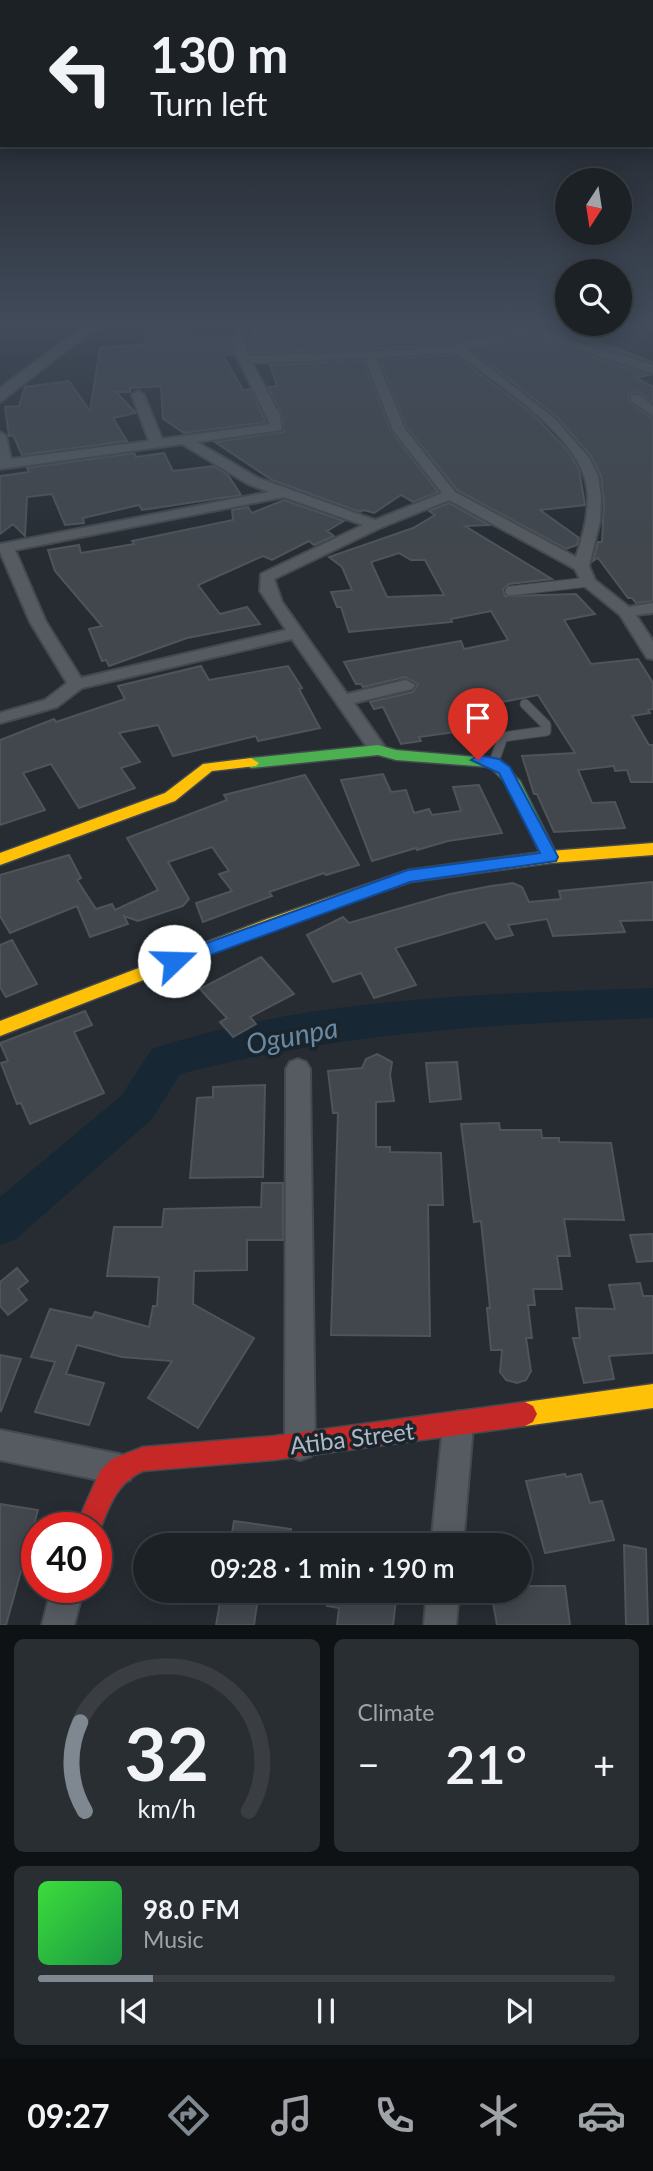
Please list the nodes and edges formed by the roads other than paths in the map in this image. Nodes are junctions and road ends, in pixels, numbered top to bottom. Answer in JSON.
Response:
{"nodes":[{"id":1,"x":139,"y":398,"type":"edge"},
{"id":2,"x":265,"y":398,"type":"edge"},
{"id":3,"x":386,"y":398,"type":"edge"},
{"id":4,"x":519,"y":398,"type":"edge"},
{"id":5,"x":635,"y":398,"type":"dead end"},
{"id":6,"x":653,"y":412,"type":"edge"},
{"id":7,"x":0,"y":436,"type":"edge"},
{"id":8,"x":187,"y":441,"type":"junction"},
{"id":9,"x":157,"y":444,"type":"junction"},
{"id":10,"x":2,"y":465,"type":"edge"},
{"id":11,"x":283,"y":493,"type":"junction"},
{"id":12,"x":450,"y":495,"type":"junction"},
{"id":13,"x":375,"y":525,"type":"junction"},
{"id":14,"x":3,"y":548,"type":"edge"},
{"id":15,"x":581,"y":566,"type":"junction"},
{"id":16,"x":588,"y":582,"type":"junction"},
{"id":17,"x":510,"y":591,"type":"dead end"},
{"id":18,"x":653,"y":608,"type":"edge"},
{"id":19,"x":626,"y":612,"type":"junction"},
{"id":20,"x":295,"y":632,"type":"junction"},
{"id":21,"x":653,"y":654,"type":"edge"},
{"id":22,"x":76,"y":684,"type":"junction"},
{"id":23,"x":406,"y":685,"type":"dead end"},
{"id":24,"x":343,"y":700,"type":"junction"},
{"id":25,"x":525,"y":704,"type":"dead end"},
{"id":26,"x":0,"y":718,"type":"edge"},
{"id":27,"x":377,"y":750,"type":"junction"},
{"id":28,"x":494,"y":762,"type":"junction"},
{"id":29,"x":653,"y":849,"type":"edge"},
{"id":30,"x":550,"y":857,"type":"junction"},
{"id":31,"x":0,"y":859,"type":"edge"},
{"id":32,"x":0,"y":1029,"type":"edge"},
{"id":33,"x":298,"y":1069,"type":"dead end"},
{"id":34,"x":653,"y":1396,"type":"edge"},
{"id":35,"x":458,"y":1426,"type":"junction"},
{"id":36,"x":0,"y":1445,"type":"edge"},
{"id":37,"x":300,"y":1445,"type":"junction"},
{"id":38,"x":119,"y":1469,"type":"junction"},
{"id":39,"x":94,"y":1512,"type":"edge"},
{"id":40,"x":448,"y":1533,"type":"edge"},
{"id":41,"x":64,"y":1603,"type":"edge"},
{"id":42,"x":442,"y":1603,"type":"edge"},
{"id":43,"x":58,"y":1625,"type":"edge"},
{"id":44,"x":440,"y":1625,"type":"edge"}],
"edges":[{"from":1,"to":9,"type":"street"},
{"from":2,"to":8,"type":"street"},
{"from":3,"to":12,"type":"street"},
{"from":4,"to":15,"type":"street"},
{"from":5,"to":6,"type":"street"},
{"from":7,"to":10,"type":"street"},
{"from":8,"to":9,"type":"street"},
{"from":8,"to":11,"type":"street"},
{"from":9,"to":10,"type":"street"},
{"from":11,"to":13,"type":"street"},
{"from":11,"to":14,"type":"street"},
{"from":12,"to":13,"type":"street"},
{"from":12,"to":15,"type":"street"},
{"from":13,"to":20,"type":"street"},
{"from":14,"to":22,"type":"street"},
{"from":15,"to":16,"type":"street"},
{"from":16,"to":17,"type":"lane"},
{"from":16,"to":19,"type":"street"},
{"from":18,"to":19,"type":"street"},
{"from":19,"to":21,"type":"street"},
{"from":20,"to":22,"type":"street"},
{"from":20,"to":24,"type":"street"},
{"from":22,"to":26,"type":"street"},
{"from":23,"to":24,"type":"street"},
{"from":24,"to":27,"type":"street"},
{"from":25,"to":28,"type":"lane"},
{"from":27,"to":28,"type":"street"},
{"from":27,"to":31,"type":"street"},
{"from":28,"to":30,"type":"street"},
{"from":29,"to":30,"type":"street"},
{"from":30,"to":32,"type":"street"},
{"from":33,"to":37,"type":"street"},
{"from":34,"to":35,"type":"street","name":"Atiba Street"},
{"from":35,"to":37,"type":"street","name":"Atiba Street"},
{"from":35,"to":40,"type":"street"},
{"from":36,"to":38,"type":"street"},
{"from":37,"to":38,"type":"street","name":"Atiba Street"},
{"from":38,"to":39,"type":"street"},
{"from":41,"to":43,"type":"street"},
{"from":42,"to":44,"type":"street"}]}
